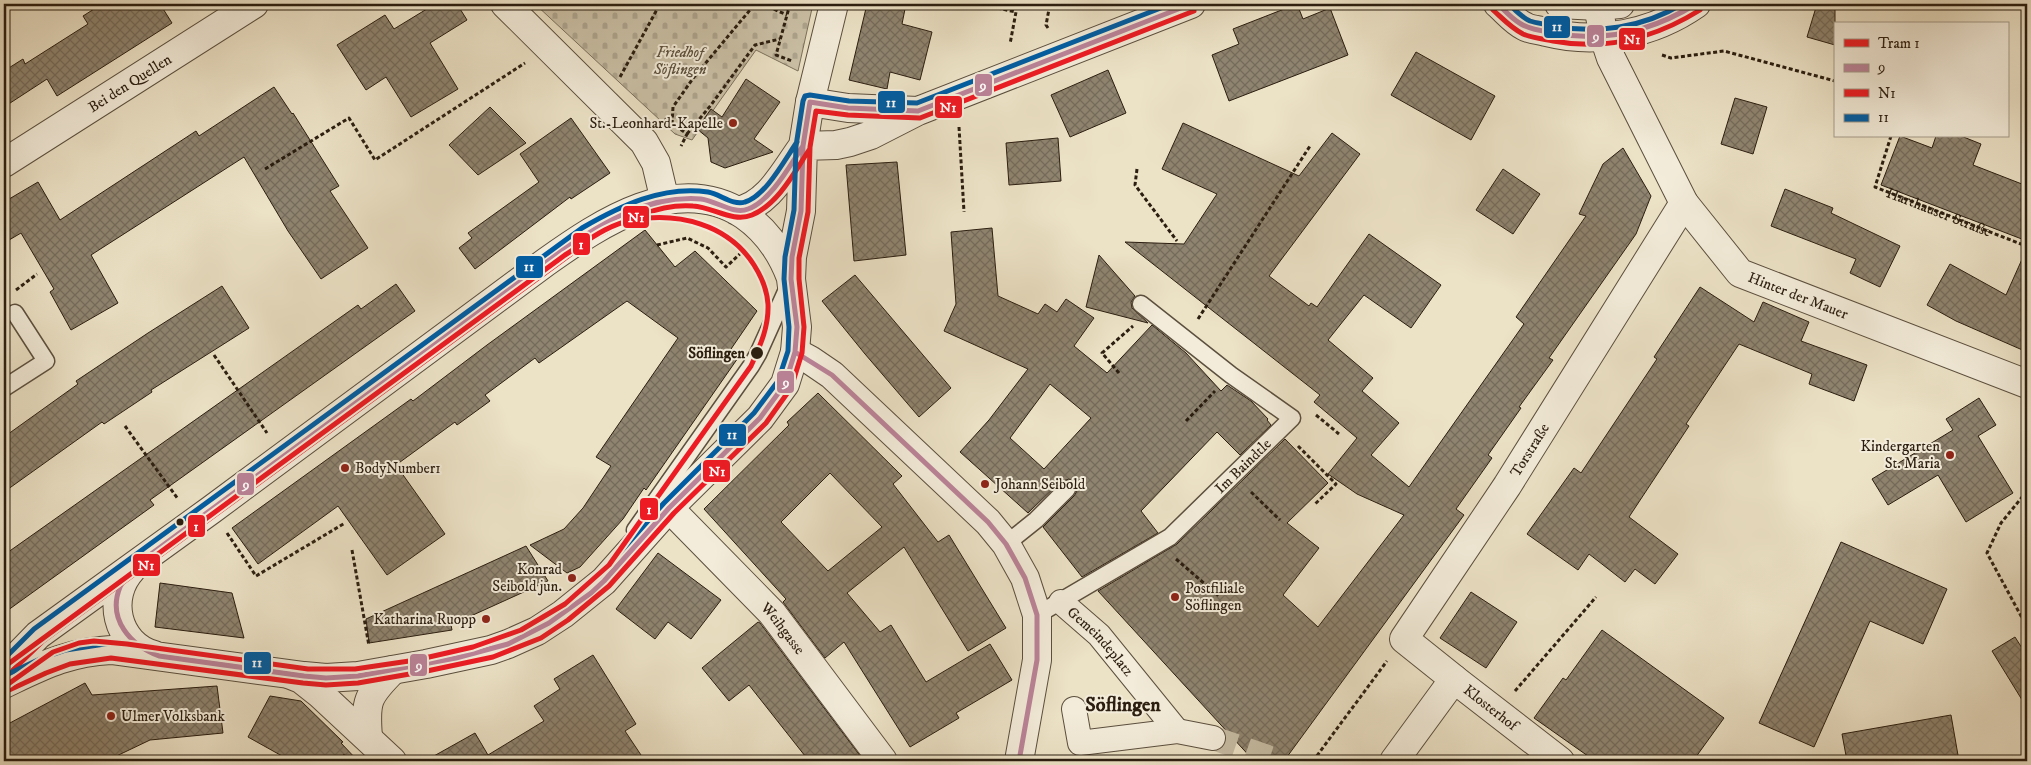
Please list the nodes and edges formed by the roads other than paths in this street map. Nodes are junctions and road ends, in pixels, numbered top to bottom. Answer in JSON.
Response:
{"nodes":[{"id":1,"x":254,"y":4,"type":"edge"},
{"id":2,"x":505,"y":4,"type":"edge"},
{"id":3,"x":834,"y":4,"type":"edge"},
{"id":4,"x":1191,"y":4,"type":"edge"},
{"id":5,"x":1498,"y":4,"type":"edge"},
{"id":6,"x":1559,"y":4,"type":"edge"},
{"id":7,"x":1696,"y":4,"type":"edge"},
{"id":8,"x":1609,"y":5,"type":"edge"},
{"id":9,"x":1604,"y":37,"type":"junction"},
{"id":10,"x":810,"y":102,"type":"junction"},
{"id":11,"x":918,"y":110,"type":"junction"},
{"id":12,"x":803,"y":146,"type":"junction"},
{"id":13,"x":4,"y":163,"type":"edge"},
{"id":14,"x":664,"y":201,"type":"junction"},
{"id":15,"x":1684,"y":203,"type":"junction"},
{"id":16,"x":737,"y":211,"type":"junction"},
{"id":17,"x":791,"y":279,"type":"junction"},
{"id":18,"x":1146,"y":307,"type":"road end"},
{"id":19,"x":15,"y":313,"type":"dead end"},
{"id":20,"x":795,"y":352,"type":"junction"},
{"id":21,"x":2027,"y":384,"type":"edge"},
{"id":22,"x":4,"y":388,"type":"edge"},
{"id":23,"x":1066,"y":489,"type":"dead end"},
{"id":24,"x":669,"y":508,"type":"junction"},
{"id":25,"x":1006,"y":544,"type":"junction"},
{"id":26,"x":143,"y":560,"type":"junction"},
{"id":27,"x":1061,"y":602,"type":"junction"},
{"id":28,"x":1037,"y":615,"type":"junction"},
{"id":29,"x":147,"y":650,"type":"junction"},
{"id":30,"x":383,"y":669,"type":"junction"},
{"id":31,"x":301,"y":676,"type":"junction"},
{"id":32,"x":7,"y":678,"type":"edge"},
{"id":33,"x":1454,"y":679,"type":"junction"},
{"id":34,"x":1074,"y":709,"type":"dead end"},
{"id":35,"x":1176,"y":731,"type":"junction"},
{"id":36,"x":368,"y":737,"type":"junction"},
{"id":37,"x":1214,"y":738,"type":"tunnel mouth"},
{"id":38,"x":392,"y":761,"type":"edge"},
{"id":39,"x":883,"y":761,"type":"edge"},
{"id":40,"x":1019,"y":761,"type":"edge"},
{"id":41,"x":1394,"y":761,"type":"edge"},
{"id":42,"x":1560,"y":761,"type":"edge"}],
"edges":[{"from":1,"to":13,"type":"street","name":"Bei den Quellen"},
{"from":2,"to":14,"type":"street"},
{"from":3,"to":10,"type":"street"},
{"from":4,"to":11,"type":"street"},
{"from":5,"to":9,"type":"street"},
{"from":6,"to":8,"type":"street"},
{"from":7,"to":9,"type":"street"},
{"from":8,"to":9,"type":"street","name":"Hinter der Mauer"},
{"from":9,"to":15,"type":"street","name":"Hinter der Mauer"},
{"from":10,"to":11,"type":"street"},
{"from":10,"to":12,"type":"street"},
{"from":11,"to":12,"type":"street"},
{"from":12,"to":16,"type":"street"},
{"from":12,"to":17,"type":"street"},
{"from":14,"to":16,"type":"street"},
{"from":14,"to":26,"type":"street"},
{"from":15,"to":21,"type":"street","name":"Hinter der Mauer"},
{"from":15,"to":33,"type":"street","name":"Torstraße"},
{"from":16,"to":17,"type":"street"},
{"from":17,"to":20,"type":"street"},
{"from":17,"to":30,"type":"lane"},
{"from":18,"to":27,"type":"lane","name":"Im Baindtle"},
{"from":19,"to":22,"type":"lane"},
{"from":20,"to":24,"type":"street"},
{"from":20,"to":25,"type":"street"},
{"from":23,"to":25,"type":"lane"},
{"from":24,"to":30,"type":"street"},
{"from":24,"to":39,"type":"street","name":"Weihgasse"},
{"from":25,"to":28,"type":"street"},
{"from":26,"to":29,"type":"street"},
{"from":26,"to":32,"type":"street"},
{"from":27,"to":28,"type":"lane","name":"Im Baindtle"},
{"from":27,"to":35,"type":"street","name":"Gemeindeplatz"},
{"from":28,"to":40,"type":"street"},
{"from":29,"to":30,"type":"lane"},
{"from":29,"to":31,"type":"street"},
{"from":29,"to":32,"type":"street"},
{"from":30,"to":31,"type":"street"},
{"from":30,"to":36,"type":"street"},
{"from":31,"to":36,"type":"street"},
{"from":33,"to":41,"type":"street","name":"Klosterhof"},
{"from":33,"to":42,"type":"street","name":"Klosterhof"},
{"from":34,"to":35,"type":"street"},
{"from":35,"to":37,"type":"street"},
{"from":36,"to":38,"type":"street"}]}
